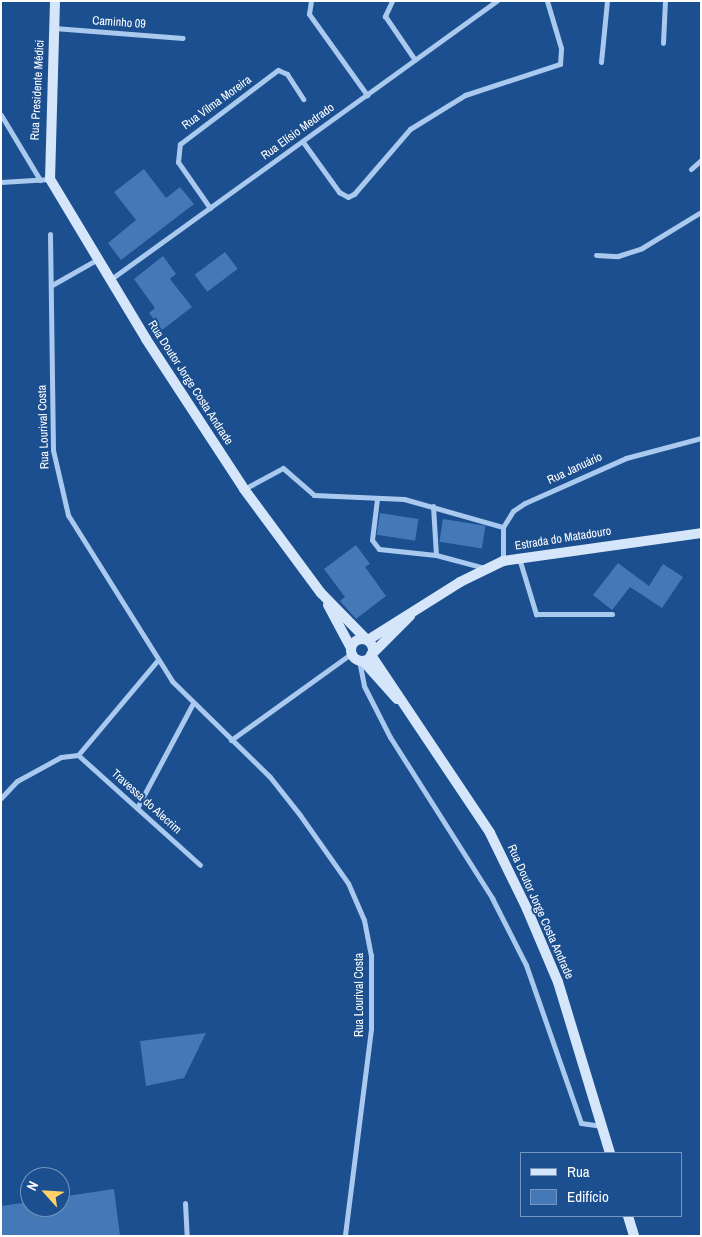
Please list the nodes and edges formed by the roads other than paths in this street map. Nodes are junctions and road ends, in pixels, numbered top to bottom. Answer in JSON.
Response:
{"nodes":[{"id":1,"x":55,"y":1,"type":"edge"},
{"id":2,"x":311,"y":1,"type":"edge"},
{"id":3,"x":392,"y":1,"type":"edge"},
{"id":4,"x":497,"y":1,"type":"edge"},
{"id":5,"x":547,"y":1,"type":"edge"},
{"id":6,"x":607,"y":1,"type":"edge"},
{"id":7,"x":665,"y":1,"type":"edge"},
{"id":8,"x":53,"y":28,"type":"junction"},
{"id":9,"x":183,"y":38,"type":"dead end"},
{"id":10,"x":663,"y":43,"type":"dead end"},
{"id":11,"x":415,"y":60,"type":"junction"},
{"id":12,"x":601,"y":62,"type":"dead end"},
{"id":13,"x":366,"y":95,"type":"junction"},
{"id":14,"x":303,"y":99,"type":"dead end"},
{"id":15,"x":1,"y":115,"type":"edge"},
{"id":16,"x":303,"y":142,"type":"junction"},
{"id":17,"x":701,"y":160,"type":"edge"},
{"id":18,"x":691,"y":169,"type":"dead end"},
{"id":19,"x":45,"y":179,"type":"junction"},
{"id":20,"x":1,"y":182,"type":"edge"},
{"id":21,"x":210,"y":208,"type":"junction"},
{"id":22,"x":701,"y":212,"type":"edge"},
{"id":23,"x":50,"y":234,"type":"dead end"},
{"id":24,"x":596,"y":255,"type":"dead end"},
{"id":25,"x":98,"y":259,"type":"junction"},
{"id":26,"x":111,"y":279,"type":"junction"},
{"id":27,"x":52,"y":285,"type":"junction"},
{"id":28,"x":701,"y":438,"type":"edge"},
{"id":29,"x":244,"y":488,"type":"junction"},
{"id":30,"x":377,"y":499,"type":"junction"},
{"id":31,"x":433,"y":506,"type":"junction"},
{"id":32,"x":503,"y":527,"type":"junction"},
{"id":33,"x":701,"y":533,"type":"edge"},
{"id":34,"x":436,"y":555,"type":"junction"},
{"id":35,"x":519,"y":558,"type":"junction"},
{"id":36,"x":503,"y":561,"type":"junction"},
{"id":37,"x":486,"y":568,"type":"junction"},
{"id":38,"x":322,"y":593,"type":"junction"},
{"id":39,"x":412,"y":614,"type":"junction"},
{"id":40,"x":612,"y":614,"type":"dead end"},
{"id":41,"x":367,"y":640,"type":"junction"},
{"id":42,"x":361,"y":655,"type":"junction"},
{"id":43,"x":157,"y":661,"type":"junction"},
{"id":44,"x":192,"y":705,"type":"junction"},
{"id":45,"x":230,"y":740,"type":"junction"},
{"id":46,"x":78,"y":755,"type":"junction"},
{"id":47,"x":1,"y":798,"type":"edge"},
{"id":48,"x":138,"y":808,"type":"junction"},
{"id":49,"x":200,"y":865,"type":"dead end"},
{"id":50,"x":602,"y":1126,"type":"junction"},
{"id":51,"x":610,"y":1152,"type":"edge"},
{"id":52,"x":185,"y":1203,"type":"dead end"},
{"id":53,"x":628,"y":1217,"type":"edge"},
{"id":54,"x":187,"y":1236,"type":"edge"},
{"id":55,"x":345,"y":1236,"type":"edge"},
{"id":56,"x":634,"y":1236,"type":"edge"}],
"edges":[{"from":1,"to":8,"type":"main road","name":"Rua Presidente Médici"},
{"from":2,"to":13,"type":"street"},
{"from":3,"to":11,"type":"street"},
{"from":4,"to":11,"type":"street","name":"Rua Elísio Medrado"},
{"from":5,"to":16,"type":"street"},
{"from":6,"to":12,"type":"street"},
{"from":7,"to":10,"type":"street"},
{"from":8,"to":9,"type":"street","name":"Caminho 09"},
{"from":8,"to":19,"type":"main road","name":"Rua Presidente Médici"},
{"from":11,"to":13,"type":"street","name":"Rua Elísio Medrado"},
{"from":13,"to":16,"type":"street","name":"Rua Elísio Medrado"},
{"from":14,"to":21,"type":"street","name":"Rua Vilma Moreira"},
{"from":15,"to":19,"type":"street"},
{"from":16,"to":21,"type":"street","name":"Rua Elísio Medrado"},
{"from":17,"to":18,"type":"street"},
{"from":19,"to":20,"type":"street"},
{"from":19,"to":25,"type":"main road","name":"Rua Doutor Jorge Costa Andrade"},
{"from":21,"to":26,"type":"street","name":"Rua Elísio Medrado"},
{"from":22,"to":24,"type":"street"},
{"from":23,"to":27,"type":"street","name":"Rua Lourival Costa"},
{"from":25,"to":26,"type":"main road","name":"Rua Doutor Jorge Costa Andrade"},
{"from":25,"to":27,"type":"street"},
{"from":26,"to":29,"type":"main road","name":"Rua Doutor Jorge Costa Andrade"},
{"from":27,"to":43,"type":"street","name":"Rua Lourival Costa"},
{"from":28,"to":32,"type":"street","name":"Rua Januário"},
{"from":29,"to":30,"type":"street"},
{"from":29,"to":38,"type":"main road","name":"Rua Doutor Jorge Costa Andrade"},
{"from":30,"to":31,"type":"street"},
{"from":30,"to":34,"type":"street"},
{"from":31,"to":32,"type":"street"},
{"from":31,"to":34,"type":"street"},
{"from":32,"to":36,"type":"street"},
{"from":33,"to":35,"type":"main road","name":"Estrada do Matadouro"},
{"from":34,"to":37,"type":"street"},
{"from":35,"to":36,"type":"main road","name":"Estrada do Matadouro"},
{"from":35,"to":40,"type":"street"},
{"from":36,"to":37,"type":"main road","name":"Estrada do Matadouro"},
{"from":37,"to":39,"type":"main road","name":"Estrada do Matadouro"},
{"from":38,"to":41,"type":"main road","name":"Rua Doutor Jorge Costa Andrade"},
{"from":38,"to":42,"type":"main road","name":"Rua Doutor Jorge Costa Andrade"},
{"from":39,"to":41,"type":"main road","name":"Estrada do Matadouro"},
{"from":39,"to":42,"type":"main road","name":"Estrada do Matadouro"},
{"from":41,"to":42,"type":"main road"},
{"from":41,"to":42,"type":"main road","name":"Estrada do Matadouro"},
{"from":42,"to":45,"type":"street"},
{"from":42,"to":50,"type":"main road","name":"Rua Doutor Jorge Costa Andrade"},
{"from":42,"to":50,"type":"street"},
{"from":43,"to":44,"type":"street","name":"Rua Lourival Costa"},
{"from":43,"to":46,"type":"street"},
{"from":44,"to":45,"type":"street","name":"Rua Lourival Costa"},
{"from":44,"to":48,"type":"street"},
{"from":45,"to":55,"type":"street","name":"Rua Lourival Costa"},
{"from":46,"to":47,"type":"street"},
{"from":46,"to":48,"type":"street","name":"Travessa do Alecrim"},
{"from":48,"to":49,"type":"street","name":"Travessa do Alecrim"},
{"from":50,"to":51,"type":"main road","name":"Rua Doutor Jorge Costa Andrade"},
{"from":52,"to":54,"type":"street"},
{"from":53,"to":56,"type":"main road"}]}
